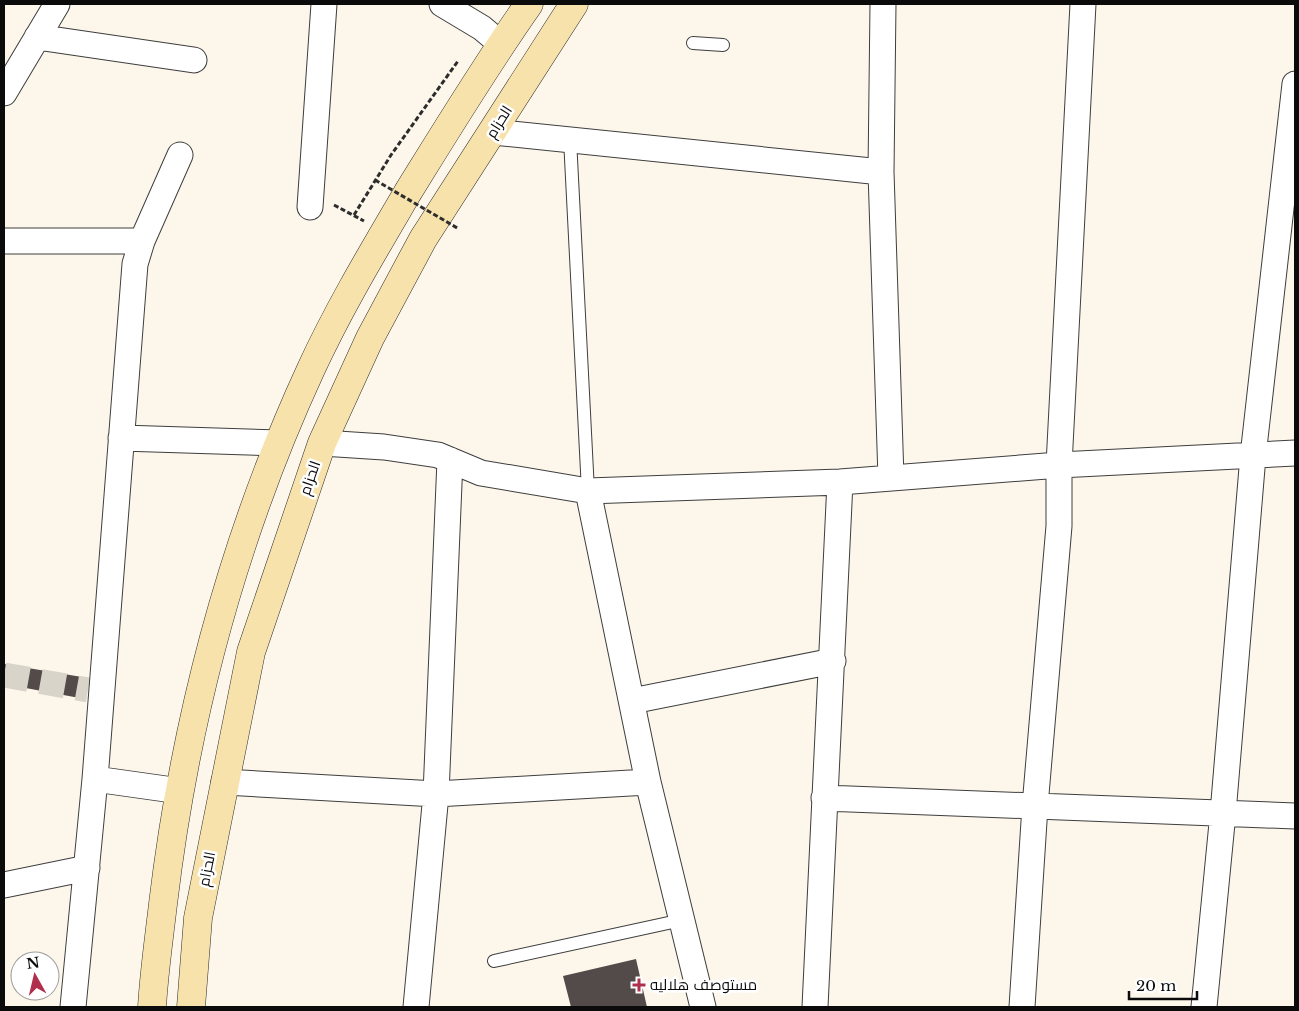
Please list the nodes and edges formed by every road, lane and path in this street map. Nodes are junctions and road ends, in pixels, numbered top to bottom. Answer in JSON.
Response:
{"nodes":[{"id":1,"x":57,"y":4,"type":"edge"},
{"id":2,"x":324,"y":4,"type":"edge"},
{"id":3,"x":442,"y":4,"type":"edge"},
{"id":4,"x":529,"y":4,"type":"edge"},
{"id":5,"x":574,"y":4,"type":"edge"},
{"id":6,"x":883,"y":4,"type":"edge"},
{"id":7,"x":1083,"y":4,"type":"edge"},
{"id":8,"x":37,"y":37,"type":"junction"},
{"id":9,"x":693,"y":43,"type":"dead end"},
{"id":10,"x":501,"y":44,"type":"junction"},
{"id":11,"x":723,"y":45,"type":"dead end"},
{"id":12,"x":194,"y":60,"type":"dead end"},
{"id":13,"x":459,"y":60,"type":"dead end"},
{"id":14,"x":1295,"y":90,"type":"edge"},
{"id":15,"x":4,"y":93,"type":"edge"},
{"id":16,"x":493,"y":132,"type":"junction"},
{"id":17,"x":570,"y":139,"type":"junction"},
{"id":18,"x":180,"y":155,"type":"dead end"},
{"id":19,"x":881,"y":172,"type":"junction"},
{"id":20,"x":375,"y":180,"type":"junction"},
{"id":21,"x":311,"y":200,"type":"joint"},
{"id":22,"x":354,"y":215,"type":"junction"},
{"id":23,"x":459,"y":229,"type":"dead end"},
{"id":24,"x":385,"y":231,"type":"junction"},
{"id":25,"x":4,"y":241,"type":"edge"},
{"id":26,"x":142,"y":241,"type":"junction"},
{"id":27,"x":121,"y":438,"type":"junction"},
{"id":28,"x":279,"y":443,"type":"junction"},
{"id":29,"x":322,"y":443,"type":"junction"},
{"id":30,"x":1295,"y":454,"type":"edge"},
{"id":31,"x":1253,"y":456,"type":"junction"},
{"id":32,"x":450,"y":460,"type":"junction"},
{"id":33,"x":1058,"y":465,"type":"junction"},
{"id":34,"x":891,"y":478,"type":"junction"},
{"id":35,"x":840,"y":482,"type":"junction"},
{"id":36,"x":588,"y":491,"type":"junction"},
{"id":37,"x":833,"y":660,"type":"junction"},
{"id":38,"x":632,"y":701,"type":"junction"},
{"id":39,"x":95,"y":779,"type":"junction"},
{"id":40,"x":224,"y":782,"type":"junction"},
{"id":41,"x":648,"y":782,"type":"junction"},
{"id":42,"x":180,"y":791,"type":"junction"},
{"id":43,"x":436,"y":794,"type":"junction"},
{"id":44,"x":824,"y":798,"type":"junction"},
{"id":45,"x":1035,"y":806,"type":"junction"},
{"id":46,"x":1223,"y":813,"type":"junction"},
{"id":47,"x":1295,"y":816,"type":"edge"},
{"id":48,"x":87,"y":868,"type":"junction"},
{"id":49,"x":4,"y":885,"type":"edge"},
{"id":50,"x":682,"y":920,"type":"junction"},
{"id":51,"x":494,"y":961,"type":"dead end"},
{"id":52,"x":73,"y":1007,"type":"edge"},
{"id":53,"x":152,"y":1007,"type":"edge"},
{"id":54,"x":191,"y":1007,"type":"edge"},
{"id":55,"x":416,"y":1007,"type":"edge"},
{"id":56,"x":703,"y":1007,"type":"edge"},
{"id":57,"x":815,"y":1007,"type":"edge"},
{"id":58,"x":1022,"y":1007,"type":"edge"},
{"id":59,"x":1204,"y":1007,"type":"edge"}],
"edges":[{"from":1,"to":8,"type":"street"},
{"from":2,"to":21,"type":"street"},
{"from":3,"to":10,"type":"street"},
{"from":4,"to":10,"type":"main road"},
{"from":5,"to":16,"type":"main road","name":"الحزام"},
{"from":6,"to":19,"type":"street"},
{"from":7,"to":33,"type":"street"},
{"from":8,"to":12,"type":"street"},
{"from":8,"to":15,"type":"street"},
{"from":9,"to":11,"type":"lane"},
{"from":10,"to":24,"type":"main road"},
{"from":13,"to":20,"type":"path"},
{"from":14,"to":31,"type":"street"},
{"from":16,"to":17,"type":"street"},
{"from":16,"to":29,"type":"main road","name":"الحزام"},
{"from":17,"to":19,"type":"street"},
{"from":17,"to":36,"type":"lane"},
{"from":18,"to":26,"type":"street"},
{"from":19,"to":34,"type":"street"},
{"from":20,"to":22,"type":"path"},
{"from":20,"to":23,"type":"path","bridge":true},
{"from":21,"to":22,"type":"path"},
{"from":22,"to":24,"type":"path"},
{"from":24,"to":28,"type":"main road"},
{"from":25,"to":26,"type":"street"},
{"from":26,"to":27,"type":"street"},
{"from":27,"to":28,"type":"street"},
{"from":27,"to":39,"type":"street"},
{"from":28,"to":42,"type":"main road"},
{"from":29,"to":32,"type":"street"},
{"from":29,"to":40,"type":"main road","name":"الحزام"},
{"from":30,"to":31,"type":"street"},
{"from":31,"to":33,"type":"street"},
{"from":31,"to":46,"type":"street"},
{"from":32,"to":36,"type":"street"},
{"from":32,"to":43,"type":"street"},
{"from":33,"to":34,"type":"street"},
{"from":33,"to":45,"type":"street"},
{"from":34,"to":35,"type":"street"},
{"from":35,"to":36,"type":"street"},
{"from":35,"to":37,"type":"street"},
{"from":36,"to":38,"type":"street"},
{"from":37,"to":38,"type":"street"},
{"from":37,"to":44,"type":"street"},
{"from":38,"to":41,"type":"street"},
{"from":39,"to":42,"type":"street"},
{"from":39,"to":48,"type":"street"},
{"from":40,"to":43,"type":"street"},
{"from":40,"to":54,"type":"main road","name":"الحزام"},
{"from":41,"to":43,"type":"street"},
{"from":41,"to":50,"type":"street"},
{"from":42,"to":53,"type":"main road"},
{"from":43,"to":55,"type":"street"},
{"from":44,"to":45,"type":"street"},
{"from":44,"to":57,"type":"street"},
{"from":45,"to":46,"type":"street"},
{"from":45,"to":58,"type":"street"},
{"from":46,"to":47,"type":"street"},
{"from":46,"to":59,"type":"street"},
{"from":48,"to":49,"type":"street"},
{"from":48,"to":52,"type":"street"},
{"from":50,"to":51,"type":"lane"},
{"from":50,"to":56,"type":"street"}]}
